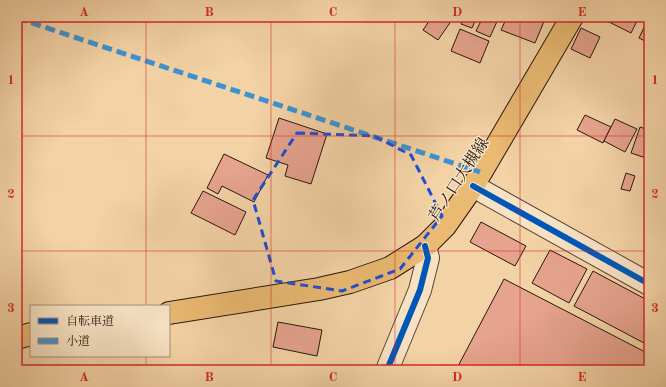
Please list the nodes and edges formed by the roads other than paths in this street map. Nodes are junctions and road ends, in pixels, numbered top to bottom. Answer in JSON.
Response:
{"nodes":[{"id":1,"x":572,"y":17,"type":"edge"},
{"id":2,"x":473,"y":186,"type":"junction"},
{"id":3,"x":424,"y":246,"type":"junction"},
{"id":4,"x":649,"y":284,"type":"edge"},
{"id":5,"x":170,"y":312,"type":"edge"},
{"id":6,"x":30,"y":334,"type":"edge"},
{"id":7,"x":17,"y":338,"type":"edge"},
{"id":8,"x":387,"y":370,"type":"edge"}],
"edges":[{"from":1,"to":2,"type":"main road","name":"芦ノ口大槻線"},
{"from":2,"to":3,"type":"main road","name":"芦ノ口大槻線"},
{"from":2,"to":4,"type":"street"},
{"from":3,"to":5,"type":"main road","name":"芦ノ口大槻線"},
{"from":3,"to":8,"type":"street"},
{"from":6,"to":7,"type":"main road"}]}
